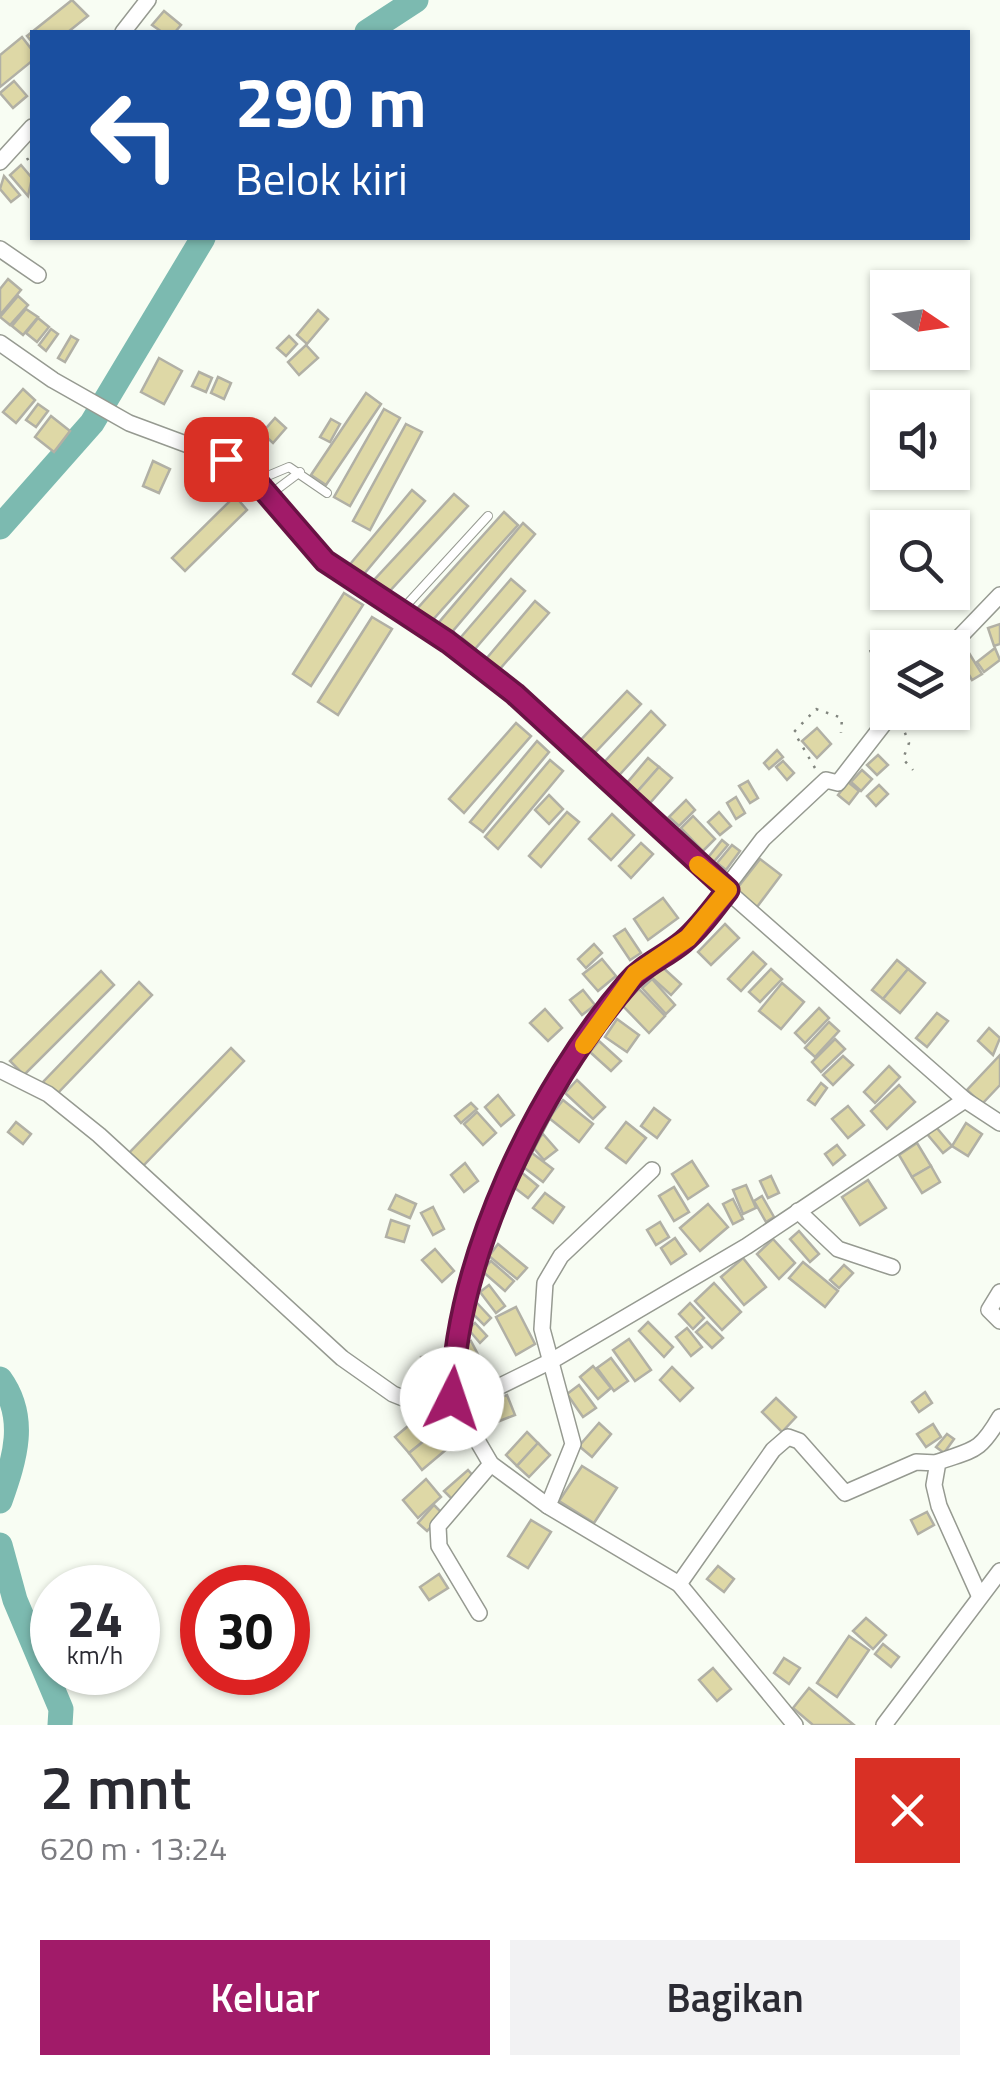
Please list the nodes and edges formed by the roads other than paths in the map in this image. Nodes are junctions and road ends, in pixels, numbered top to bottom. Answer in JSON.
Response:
{"nodes":[{"id":1,"x":148,"y":0,"type":"edge"},
{"id":2,"x":125,"y":30,"type":"edge"},
{"id":3,"x":30,"y":129,"type":"edge"},
{"id":4,"x":0,"y":162,"type":"edge"},
{"id":5,"x":0,"y":249,"type":"edge"},
{"id":6,"x":38,"y":275,"type":"dead end"},
{"id":7,"x":0,"y":344,"type":"edge"},
{"id":8,"x":300,"y":472,"type":"junction"},
{"id":9,"x":256,"y":481,"type":"junction"},
{"id":10,"x":327,"y":494,"type":"dead end"},
{"id":11,"x":268,"y":496,"type":"junction"},
{"id":12,"x":488,"y":516,"type":"dead end"},
{"id":13,"x":1000,"y":594,"type":"edge"},
{"id":14,"x":401,"y":611,"type":"junction"},
{"id":15,"x":965,"y":630,"type":"edge"},
{"id":16,"x":880,"y":730,"type":"edge"},
{"id":17,"x":728,"y":890,"type":"junction"},
{"id":18,"x":0,"y":1070,"type":"edge"},
{"id":19,"x":965,"y":1100,"type":"junction"},
{"id":20,"x":1000,"y":1123,"type":"edge"},
{"id":21,"x":652,"y":1170,"type":"dead end"},
{"id":22,"x":798,"y":1212,"type":"junction"},
{"id":23,"x":892,"y":1267,"type":"dead end"},
{"id":24,"x":1000,"y":1292,"type":"edge"},
{"id":25,"x":1000,"y":1321,"type":"edge"},
{"id":26,"x":553,"y":1360,"type":"junction"},
{"id":27,"x":452,"y":1399,"type":"junction"},
{"id":28,"x":1000,"y":1417,"type":"edge"},
{"id":29,"x":937,"y":1463,"type":"junction"},
{"id":30,"x":491,"y":1464,"type":"junction"},
{"id":31,"x":548,"y":1506,"type":"junction"},
{"id":32,"x":1000,"y":1571,"type":"edge"},
{"id":33,"x":678,"y":1584,"type":"junction"},
{"id":34,"x":979,"y":1595,"type":"junction"},
{"id":35,"x":479,"y":1613,"type":"dead end"},
{"id":36,"x":795,"y":1725,"type":"edge"},
{"id":37,"x":884,"y":1725,"type":"edge"}],
"edges":[{"from":1,"to":2,"type":"street"},
{"from":3,"to":4,"type":"street"},
{"from":5,"to":6,"type":"street"},
{"from":7,"to":9,"type":"street"},
{"from":8,"to":9,"type":"lane"},
{"from":8,"to":10,"type":"lane"},
{"from":8,"to":11,"type":"lane"},
{"from":9,"to":11,"type":"street"},
{"from":11,"to":14,"type":"street"},
{"from":12,"to":14,"type":"lane"},
{"from":13,"to":15,"type":"street"},
{"from":14,"to":17,"type":"street"},
{"from":16,"to":17,"type":"street"},
{"from":17,"to":19,"type":"street"},
{"from":17,"to":27,"type":"street"},
{"from":18,"to":27,"type":"street"},
{"from":19,"to":20,"type":"street"},
{"from":19,"to":22,"type":"street"},
{"from":21,"to":26,"type":"street"},
{"from":22,"to":23,"type":"street"},
{"from":22,"to":26,"type":"street"},
{"from":24,"to":25,"type":"street"},
{"from":26,"to":27,"type":"street"},
{"from":26,"to":31,"type":"street"},
{"from":27,"to":30,"type":"street"},
{"from":28,"to":29,"type":"street"},
{"from":29,"to":33,"type":"street"},
{"from":29,"to":34,"type":"street"},
{"from":30,"to":31,"type":"street"},
{"from":30,"to":35,"type":"street"},
{"from":31,"to":33,"type":"street"},
{"from":32,"to":34,"type":"street"},
{"from":33,"to":36,"type":"street"},
{"from":34,"to":37,"type":"street"}]}
